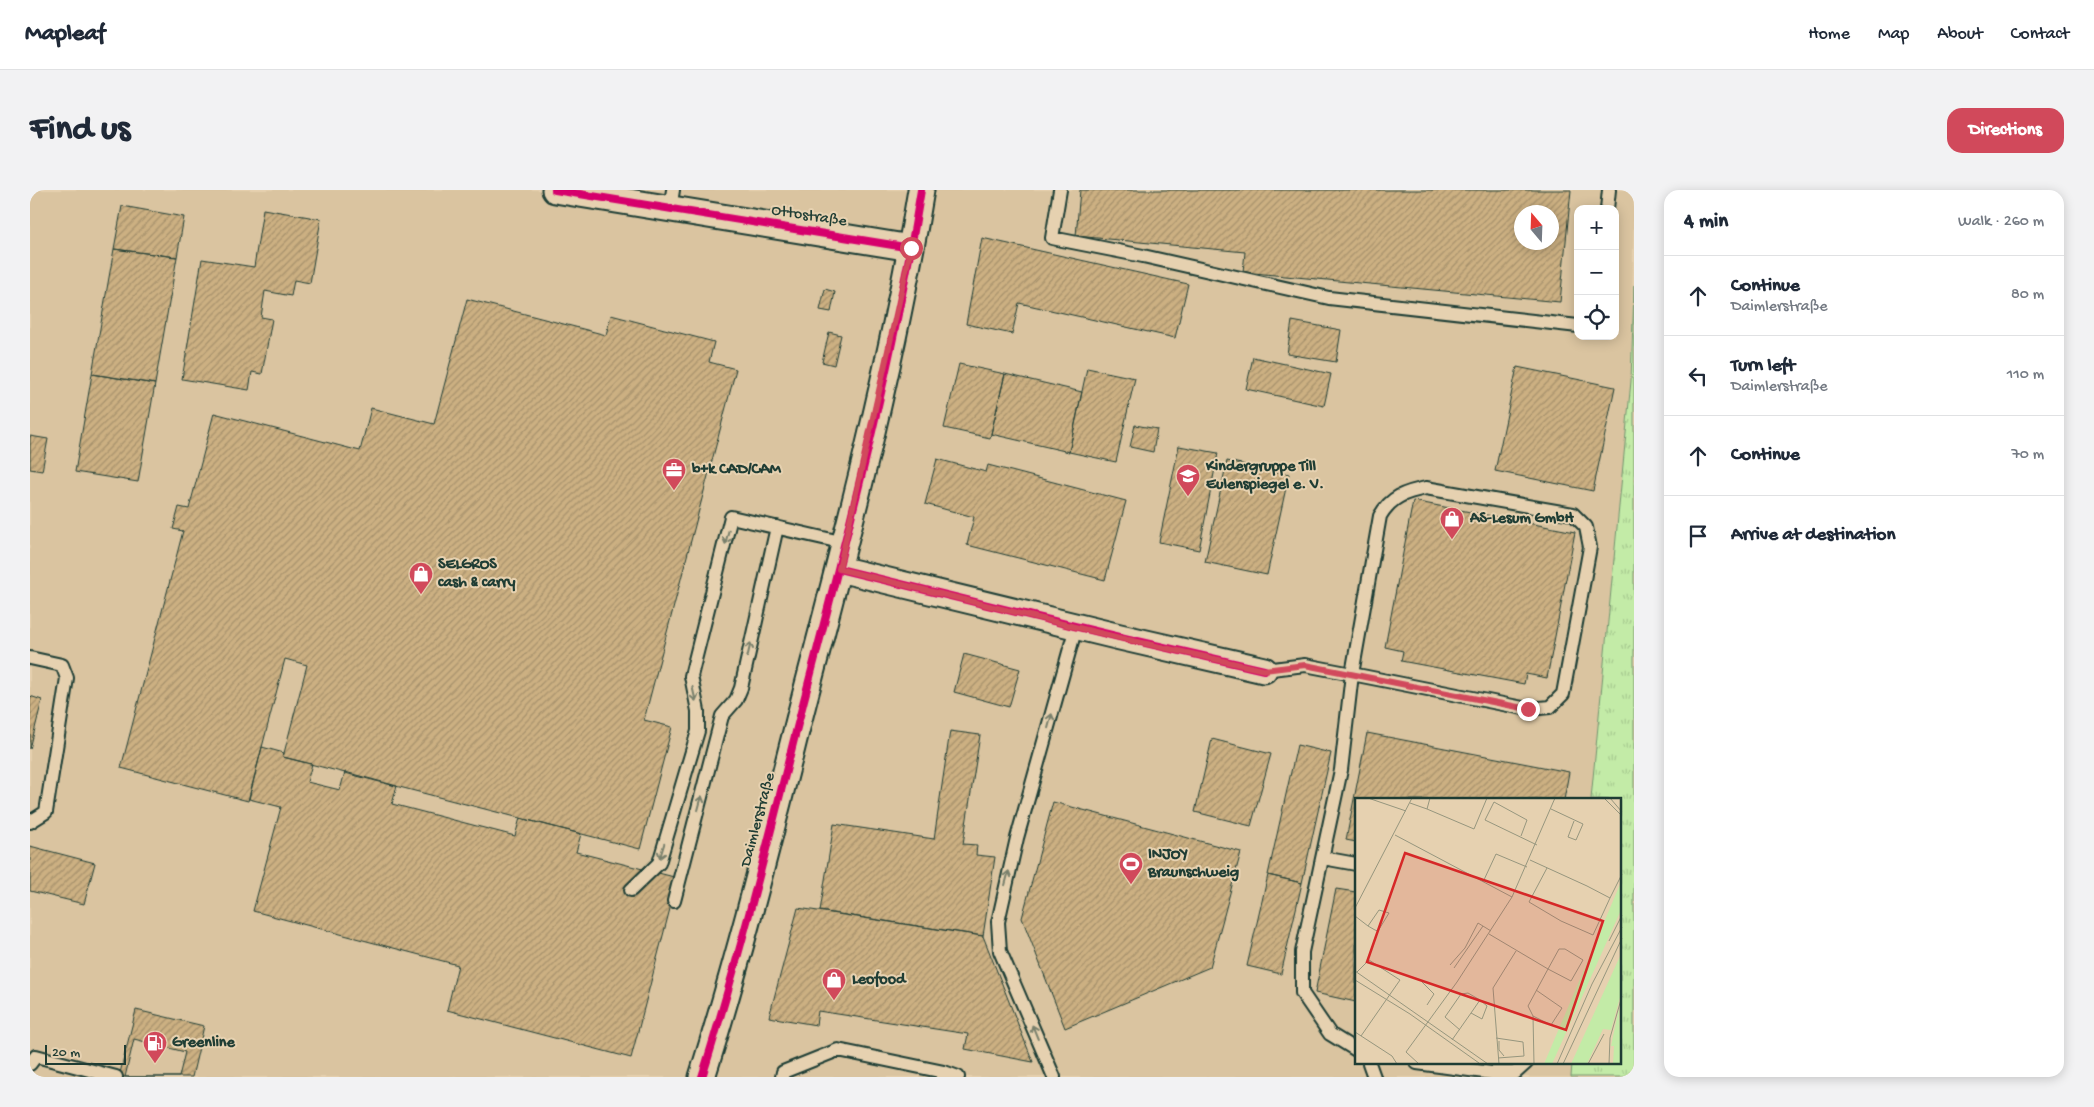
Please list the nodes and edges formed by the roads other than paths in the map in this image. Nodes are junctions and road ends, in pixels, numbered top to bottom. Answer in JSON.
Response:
{"nodes":[{"id":1,"x":555,"y":190,"type":"edge"},
{"id":2,"x":921,"y":190,"type":"edge"},
{"id":3,"x":1060,"y":190,"type":"edge"},
{"id":4,"x":1609,"y":190,"type":"edge"},
{"id":5,"x":672,"y":199,"type":"edge"},
{"id":6,"x":1607,"y":205,"type":"edge"},
{"id":7,"x":911,"y":248,"type":"junction"},
{"id":8,"x":1574,"y":326,"type":"edge"},
{"id":9,"x":777,"y":527,"type":"junction"},
{"id":10,"x":844,"y":543,"type":"junction"},
{"id":11,"x":839,"y":569,"type":"junction"},
{"id":12,"x":1076,"y":627,"type":"junction"},
{"id":13,"x":30,"y":658,"type":"edge"},
{"id":14,"x":1264,"y":670,"type":"joint"},
{"id":15,"x":1352,"y":674,"type":"junction"},
{"id":16,"x":30,"y":822,"type":"edge"},
{"id":17,"x":1323,"y":858,"type":"junction"},
{"id":18,"x":1355,"y":864,"type":"edge"},
{"id":19,"x":631,"y":890,"type":"dead end"},
{"id":20,"x":674,"y":901,"type":"dead end"},
{"id":21,"x":1355,"y":1049,"type":"edge"},
{"id":22,"x":30,"y":1064,"type":"edge"},
{"id":23,"x":1369,"y":1064,"type":"edge"},
{"id":24,"x":1424,"y":1064,"type":"edge"},
{"id":25,"x":1525,"y":1064,"type":"edge"},
{"id":26,"x":943,"y":1074,"type":"edge"},
{"id":27,"x":116,"y":1077,"type":"edge"},
{"id":28,"x":702,"y":1077,"type":"edge"},
{"id":29,"x":782,"y":1077,"type":"edge"},
{"id":30,"x":958,"y":1077,"type":"edge"},
{"id":31,"x":1054,"y":1077,"type":"edge"},
{"id":32,"x":1374,"y":1077,"type":"edge"}],
"edges":[{"from":1,"to":5,"type":"street","name":"Ottostraße"},
{"from":2,"to":7,"type":"street","name":"Daimlerstraße"},
{"from":3,"to":8,"type":"lane"},
{"from":4,"to":6,"type":"lane"},
{"from":5,"to":7,"type":"street","name":"Ottostraße"},
{"from":7,"to":10,"type":"street","name":"Daimlerstraße"},
{"from":9,"to":10,"type":"lane"},
{"from":9,"to":19,"type":"lane","one_way":true},
{"from":20,"to":9,"type":"lane","one_way":true},
{"from":10,"to":11,"type":"street","name":"Daimlerstraße"},
{"from":11,"to":12,"type":"street"},
{"from":11,"to":28,"type":"street","name":"Daimlerstraße"},
{"from":12,"to":14,"type":"street"},
{"from":31,"to":12,"type":"lane","one_way":true},
{"from":13,"to":16,"type":"lane"},
{"from":14,"to":15,"type":"lane"},
{"from":15,"to":15,"type":"lane"},
{"from":15,"to":17,"type":"lane"},
{"from":17,"to":18,"type":"lane"},
{"from":17,"to":21,"type":"lane"},
{"from":22,"to":27,"type":"lane"},
{"from":23,"to":32,"type":"lane"},
{"from":24,"to":25,"type":"lane"},
{"from":26,"to":29,"type":"lane"},
{"from":26,"to":30,"type":"lane"}]}
